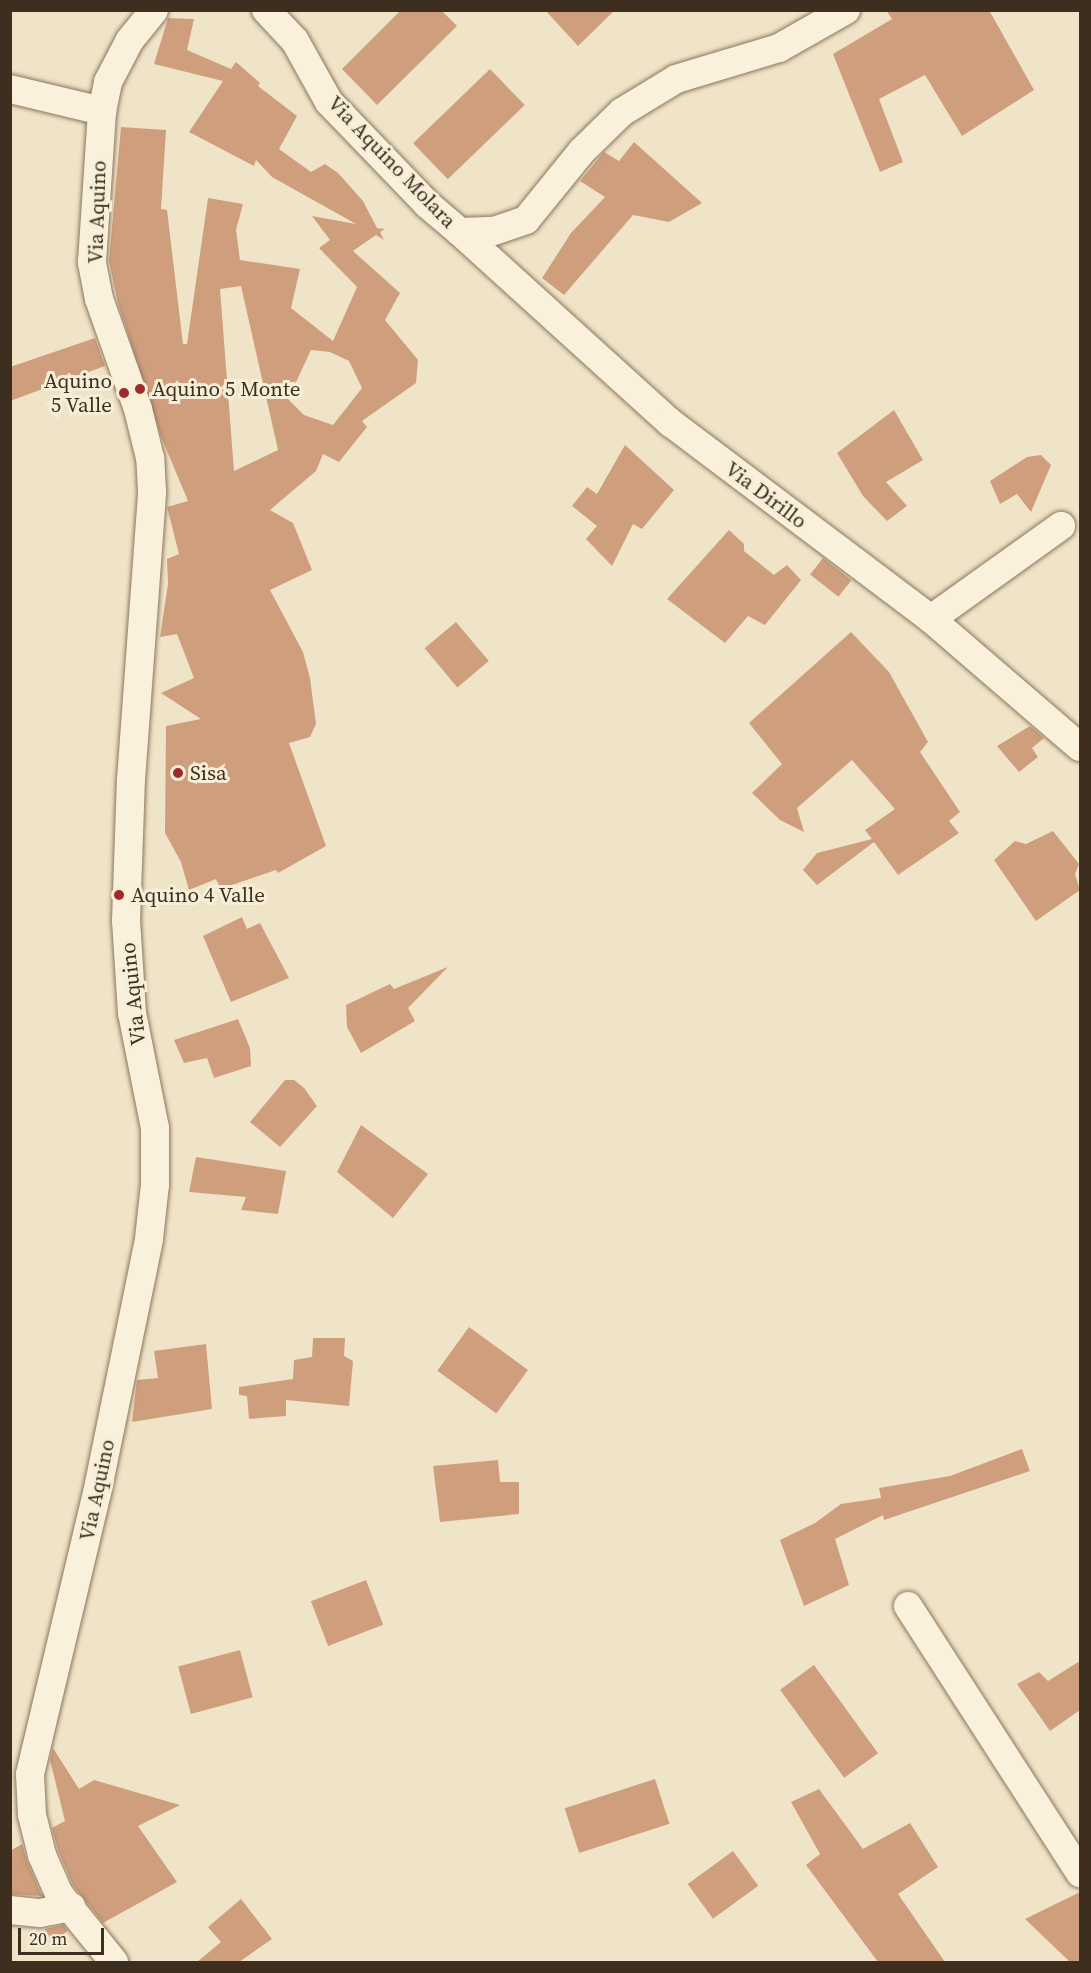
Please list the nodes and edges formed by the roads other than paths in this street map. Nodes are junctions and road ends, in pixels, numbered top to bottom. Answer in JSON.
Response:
{"nodes":[{"id":1,"x":154,"y":10,"type":"edge"},
{"id":2,"x":846,"y":10,"type":"edge"},
{"id":3,"x":280,"y":14,"type":"edge"},
{"id":4,"x":10,"y":89,"type":"edge"},
{"id":5,"x":102,"y":111,"type":"junction"},
{"id":6,"x":460,"y":232,"type":"junction"},
{"id":7,"x":1061,"y":526,"type":"dead end"},
{"id":8,"x":931,"y":619,"type":"junction"},
{"id":9,"x":1080,"y":747,"type":"edge"},
{"id":10,"x":908,"y":1606,"type":"dead end"},
{"id":11,"x":1080,"y":1873,"type":"edge"},
{"id":12,"x":71,"y":1906,"type":"junction"},
{"id":13,"x":10,"y":1910,"type":"edge"},
{"id":14,"x":114,"y":1962,"type":"edge"}],
"edges":[{"from":1,"to":5,"type":"street","name":"Via Aquino"},
{"from":2,"to":6,"type":"street","name":"Via Aquino Molara"},
{"from":3,"to":6,"type":"street","name":"Via Aquino Molara"},
{"from":4,"to":5,"type":"street"},
{"from":5,"to":12,"type":"street","name":"Via Aquino"},
{"from":6,"to":8,"type":"street","name":"Via Dirillo"},
{"from":7,"to":8,"type":"street"},
{"from":8,"to":9,"type":"street","name":"Via Dirillo"},
{"from":10,"to":11,"type":"street"},
{"from":12,"to":13,"type":"street"},
{"from":12,"to":14,"type":"street","name":"Via Aquino"}]}
